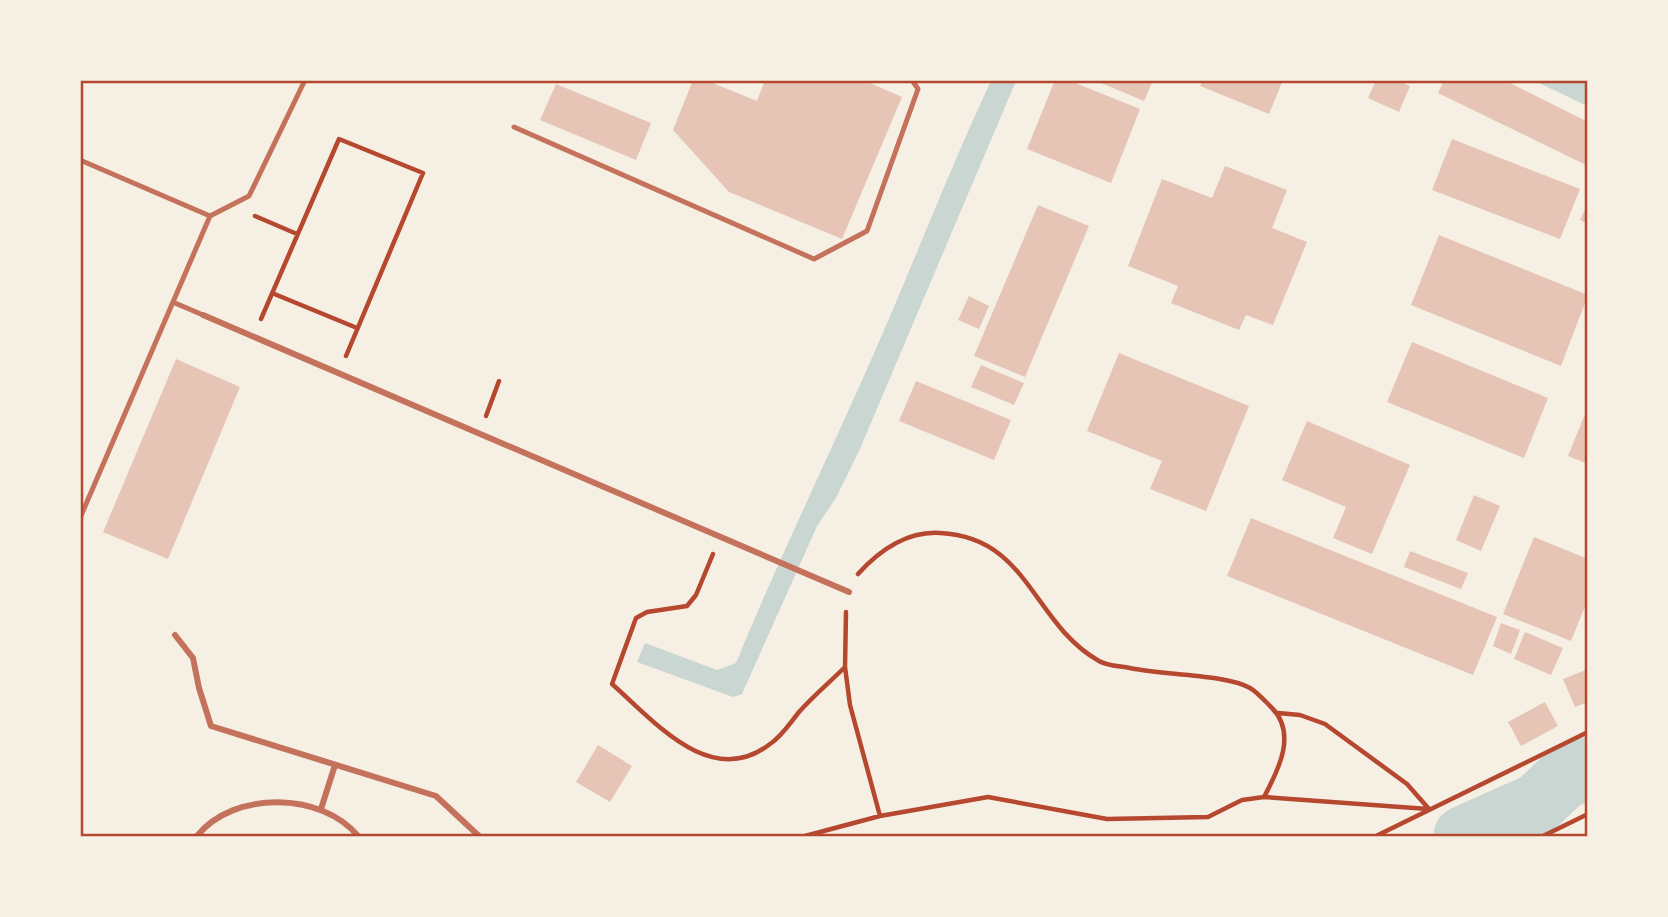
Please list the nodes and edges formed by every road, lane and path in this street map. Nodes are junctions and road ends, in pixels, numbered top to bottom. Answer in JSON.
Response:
{"nodes":[{"id":1,"x":305,"y":80,"type":"edge"},
{"id":2,"x":912,"y":80,"type":"edge"},
{"id":3,"x":514,"y":127,"type":"dead end"},
{"id":4,"x":80,"y":160,"type":"edge"},
{"id":5,"x":253,"y":215,"type":"dead end"},
{"id":6,"x":210,"y":216,"type":"junction"},
{"id":7,"x":297,"y":233,"type":"junction"},
{"id":8,"x":272,"y":293,"type":"junction"},
{"id":9,"x":174,"y":303,"type":"junction"},
{"id":10,"x":203,"y":315,"type":"joint"},
{"id":11,"x":357,"y":328,"type":"junction"},
{"id":12,"x":253,"y":337,"type":"junction"},
{"id":13,"x":339,"y":373,"type":"junction"},
{"id":14,"x":499,"y":382,"type":"dead end"},
{"id":15,"x":480,"y":434,"type":"junction"},
{"id":16,"x":80,"y":518,"type":"edge"},
{"id":17,"x":720,"y":537,"type":"junction"},
{"id":18,"x":849,"y":592,"type":"junction"},
{"id":19,"x":175,"y":635,"type":"dead end"},
{"id":20,"x":845,"y":667,"type":"junction"},
{"id":21,"x":1278,"y":713,"type":"junction"},
{"id":22,"x":1587,"y":732,"type":"edge"},
{"id":23,"x":335,"y":765,"type":"junction"},
{"id":24,"x":1264,"y":797,"type":"junction"},
{"id":25,"x":321,"y":808,"type":"junction"},
{"id":26,"x":1429,"y":809,"type":"junction"},
{"id":27,"x":1587,"y":814,"type":"edge"},
{"id":28,"x":880,"y":816,"type":"junction"},
{"id":29,"x":197,"y":836,"type":"edge"},
{"id":30,"x":358,"y":836,"type":"edge"},
{"id":31,"x":479,"y":836,"type":"edge"},
{"id":32,"x":805,"y":836,"type":"edge"},
{"id":33,"x":1377,"y":836,"type":"edge"},
{"id":34,"x":1543,"y":836,"type":"edge"}],
"edges":[{"from":1,"to":6,"type":"lane"},
{"from":2,"to":3,"type":"lane"},
{"from":4,"to":6,"type":"lane"},
{"from":5,"to":7,"type":"path"},
{"from":6,"to":9,"type":"lane"},
{"from":7,"to":8,"type":"path"},
{"from":7,"to":11,"type":"path"},
{"from":8,"to":11,"type":"path"},
{"from":8,"to":12,"type":"path"},
{"from":9,"to":10,"type":"lane"},
{"from":9,"to":16,"type":"lane"},
{"from":10,"to":12,"type":"street"},
{"from":11,"to":13,"type":"path"},
{"from":12,"to":13,"type":"street"},
{"from":13,"to":15,"type":"street"},
{"from":14,"to":15,"type":"path"},
{"from":15,"to":17,"type":"street"},
{"from":17,"to":18,"type":"street"},
{"from":17,"to":20,"type":"path"},
{"from":18,"to":20,"type":"path"},
{"from":18,"to":21,"type":"path"},
{"from":19,"to":23,"type":"street"},
{"from":20,"to":28,"type":"path"},
{"from":21,"to":24,"type":"path"},
{"from":21,"to":26,"type":"path"},
{"from":22,"to":26,"type":"path"},
{"from":23,"to":25,"type":"street"},
{"from":23,"to":31,"type":"street"},
{"from":24,"to":26,"type":"path"},
{"from":24,"to":28,"type":"path"},
{"from":25,"to":29,"type":"street"},
{"from":25,"to":30,"type":"street"},
{"from":26,"to":33,"type":"path"},
{"from":27,"to":34,"type":"path"},
{"from":28,"to":32,"type":"path"}]}
